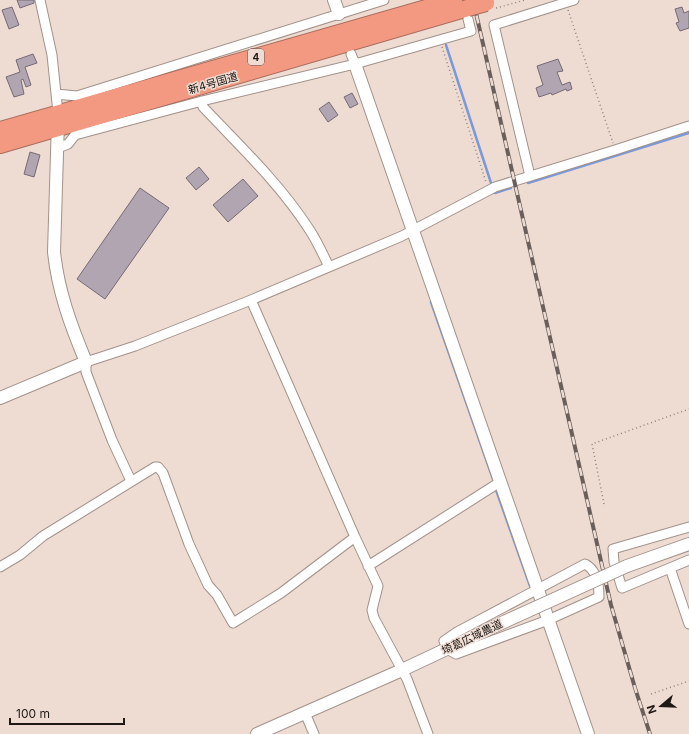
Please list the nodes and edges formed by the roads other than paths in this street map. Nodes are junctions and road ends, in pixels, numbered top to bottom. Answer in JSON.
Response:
{"nodes":[{"id":1,"x":40,"y":0,"type":"edge"},
{"id":2,"x":334,"y":0,"type":"edge"},
{"id":3,"x":384,"y":0,"type":"edge"},
{"id":4,"x":454,"y":0,"type":"edge"},
{"id":5,"x":570,"y":1,"type":"edge"},
{"id":6,"x":492,"y":4,"type":"edge"},
{"id":7,"x":468,"y":13,"type":"junction"},
{"id":8,"x":340,"y":18,"type":"junction"},
{"id":9,"x":353,"y":59,"type":"junction"},
{"id":10,"x":56,"y":94,"type":"junction"},
{"id":11,"x":202,"y":101,"type":"junction"},
{"id":12,"x":58,"y":121,"type":"junction"},
{"id":13,"x":689,"y":126,"type":"edge"},
{"id":14,"x":0,"y":130,"type":"edge"},
{"id":15,"x":0,"y":145,"type":"edge"},
{"id":16,"x":58,"y":148,"type":"junction"},
{"id":17,"x":530,"y":176,"type":"junction"},
{"id":18,"x":412,"y":230,"type":"junction"},
{"id":19,"x":329,"y":267,"type":"junction"},
{"id":20,"x":251,"y":300,"type":"junction"},
{"id":21,"x":86,"y":362,"type":"junction"},
{"id":22,"x":0,"y":398,"type":"edge"},
{"id":23,"x":131,"y":481,"type":"junction"},
{"id":24,"x":500,"y":482,"type":"junction"},
{"id":25,"x":689,"y":527,"type":"edge"},
{"id":26,"x":355,"y":537,"type":"junction"},
{"id":27,"x":689,"y":544,"type":"edge"},
{"id":28,"x":689,"y":560,"type":"edge"},
{"id":29,"x":368,"y":566,"type":"junction"},
{"id":30,"x":0,"y":567,"type":"edge"},
{"id":31,"x":670,"y":568,"type":"junction"},
{"id":32,"x":537,"y":589,"type":"junction"},
{"id":33,"x":548,"y":620,"type":"junction"},
{"id":34,"x":689,"y":624,"type":"edge"},
{"id":35,"x":447,"y":649,"type":"junction"},
{"id":36,"x":402,"y":670,"type":"junction"},
{"id":37,"x":305,"y":713,"type":"junction"},
{"id":38,"x":257,"y":734,"type":"edge"},
{"id":39,"x":314,"y":734,"type":"edge"},
{"id":40,"x":428,"y":734,"type":"edge"},
{"id":41,"x":588,"y":734,"type":"edge"}],
"edges":[{"from":1,"to":10,"type":"street"},
{"from":2,"to":8,"type":"street"},
{"from":3,"to":8,"type":"street"},
{"from":4,"to":12,"type":"highway","name":"新4号国道","number":"4"},
{"from":5,"to":17,"type":"street"},
{"from":6,"to":7,"type":"highway","name":"新4号国道","number":"4","bridge":true},
{"from":7,"to":9,"type":"street"},
{"from":7,"to":12,"type":"highway","name":"新4号国道","number":"4"},
{"from":8,"to":10,"type":"street"},
{"from":9,"to":11,"type":"street"},
{"from":9,"to":18,"type":"street"},
{"from":10,"to":12,"type":"street"},
{"from":11,"to":16,"type":"street"},
{"from":11,"to":19,"type":"street"},
{"from":12,"to":14,"type":"highway","name":"新4号国道","number":"4"},
{"from":12,"to":15,"type":"highway","name":"新4号国道","number":"4"},
{"from":12,"to":16,"type":"street"},
{"from":13,"to":17,"type":"street"},
{"from":16,"to":21,"type":"street"},
{"from":17,"to":18,"type":"street"},
{"from":18,"to":19,"type":"street"},
{"from":18,"to":24,"type":"street"},
{"from":19,"to":20,"type":"street"},
{"from":20,"to":21,"type":"street"},
{"from":20,"to":26,"type":"street"},
{"from":21,"to":22,"type":"street"},
{"from":21,"to":23,"type":"street"},
{"from":23,"to":26,"type":"street"},
{"from":23,"to":30,"type":"street"},
{"from":24,"to":29,"type":"street"},
{"from":24,"to":32,"type":"street"},
{"from":25,"to":31,"type":"street"},
{"from":26,"to":29,"type":"street"},
{"from":27,"to":35,"type":"street","name":"埼葛広域農道","bridge":true},
{"from":28,"to":31,"type":"street"},
{"from":29,"to":36,"type":"street"},
{"from":31,"to":34,"type":"street"},
{"from":32,"to":33,"type":"street"},
{"from":32,"to":33,"type":"street"},
{"from":32,"to":35,"type":"street"},
{"from":33,"to":35,"type":"street"},
{"from":33,"to":41,"type":"street"},
{"from":35,"to":36,"type":"street","name":"埼葛広域農道"},
{"from":36,"to":37,"type":"street","name":"埼葛広域農道"},
{"from":36,"to":40,"type":"street"},
{"from":37,"to":38,"type":"street","name":"埼葛広域農道"},
{"from":37,"to":39,"type":"street"}]}
